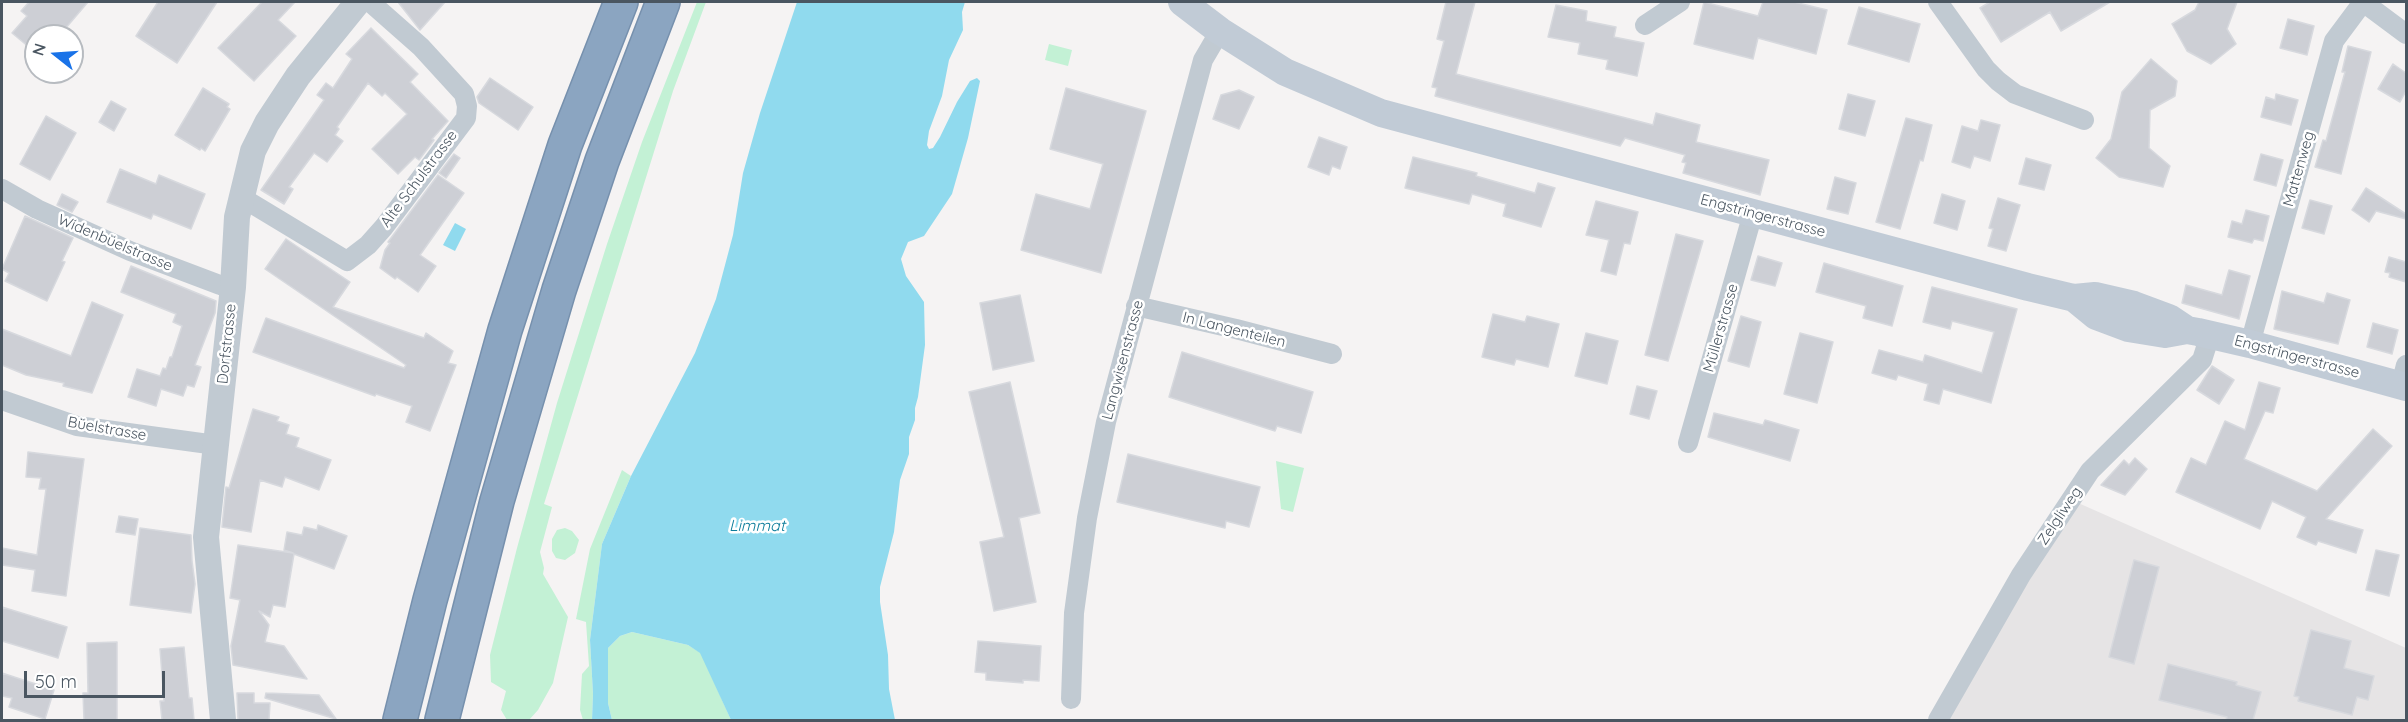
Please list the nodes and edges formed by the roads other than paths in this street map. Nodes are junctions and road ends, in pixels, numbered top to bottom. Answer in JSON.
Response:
{"nodes":[{"id":1,"x":358,"y":2,"type":"edge"},
{"id":2,"x":370,"y":2,"type":"edge"},
{"id":3,"x":621,"y":2,"type":"edge"},
{"id":4,"x":663,"y":2,"type":"edge"},
{"id":5,"x":1182,"y":2,"type":"edge"},
{"id":6,"x":1680,"y":2,"type":"edge"},
{"id":7,"x":1938,"y":2,"type":"edge"},
{"id":8,"x":2363,"y":2,"type":"edge"},
{"id":9,"x":1645,"y":25,"type":"dead end"},
{"id":10,"x":1220,"y":31,"type":"junction"},
{"id":11,"x":2406,"y":34,"type":"edge"},
{"id":12,"x":2084,"y":120,"type":"dead end"},
{"id":13,"x":2,"y":189,"type":"edge"},
{"id":14,"x":241,"y":197,"type":"junction"},
{"id":15,"x":1753,"y":213,"type":"junction"},
{"id":16,"x":233,"y":287,"type":"junction"},
{"id":17,"x":1136,"y":306,"type":"junction"},
{"id":18,"x":2198,"y":333,"type":"junction"},
{"id":19,"x":2250,"y":344,"type":"junction"},
{"id":20,"x":1332,"y":354,"type":"dead end"},
{"id":21,"x":2405,"y":379,"type":"edge"},
{"id":22,"x":2,"y":400,"type":"edge"},
{"id":23,"x":1688,"y":443,"type":"dead end"},
{"id":24,"x":216,"y":445,"type":"junction"},
{"id":25,"x":1071,"y":699,"type":"dead end"},
{"id":26,"x":223,"y":720,"type":"edge"},
{"id":27,"x":400,"y":720,"type":"edge"},
{"id":28,"x":442,"y":720,"type":"edge"},
{"id":29,"x":1938,"y":720,"type":"edge"}],
"edges":[{"from":1,"to":14,"type":"street","name":"Dorfstrasse"},
{"from":2,"to":14,"type":"street","name":"Alte Schulstrasse"},
{"from":3,"to":27,"type":"highway"},
{"from":4,"to":28,"type":"highway"},
{"from":5,"to":10,"type":"main road","name":"Engstringerstrasse"},
{"from":6,"to":9,"type":"street"},
{"from":7,"to":12,"type":"street"},
{"from":8,"to":11,"type":"street"},
{"from":8,"to":19,"type":"street","name":"Mattenweg"},
{"from":10,"to":15,"type":"main road","name":"Engstringerstrasse"},
{"from":10,"to":17,"type":"street","name":"Langwisenstrasse"},
{"from":13,"to":16,"type":"street","name":"Widenbüelstrasse"},
{"from":14,"to":16,"type":"street","name":"Dorfstrasse"},
{"from":15,"to":18,"type":"main road","name":"Engstringerstrasse"},
{"from":15,"to":23,"type":"street","name":"Müllerstrasse"},
{"from":16,"to":24,"type":"street","name":"Dorfstrasse"},
{"from":17,"to":20,"type":"street","name":"In Langenteilen"},
{"from":17,"to":25,"type":"street","name":"Langwisenstrasse"},
{"from":18,"to":19,"type":"main road","name":"Engstringerstrasse"},
{"from":18,"to":29,"type":"street","name":"Zelgliweg"},
{"from":19,"to":21,"type":"main road","name":"Engstringerstrasse"},
{"from":22,"to":24,"type":"street","name":"Büelstrasse"},
{"from":24,"to":26,"type":"street","name":"Dorfstrasse"}]}
